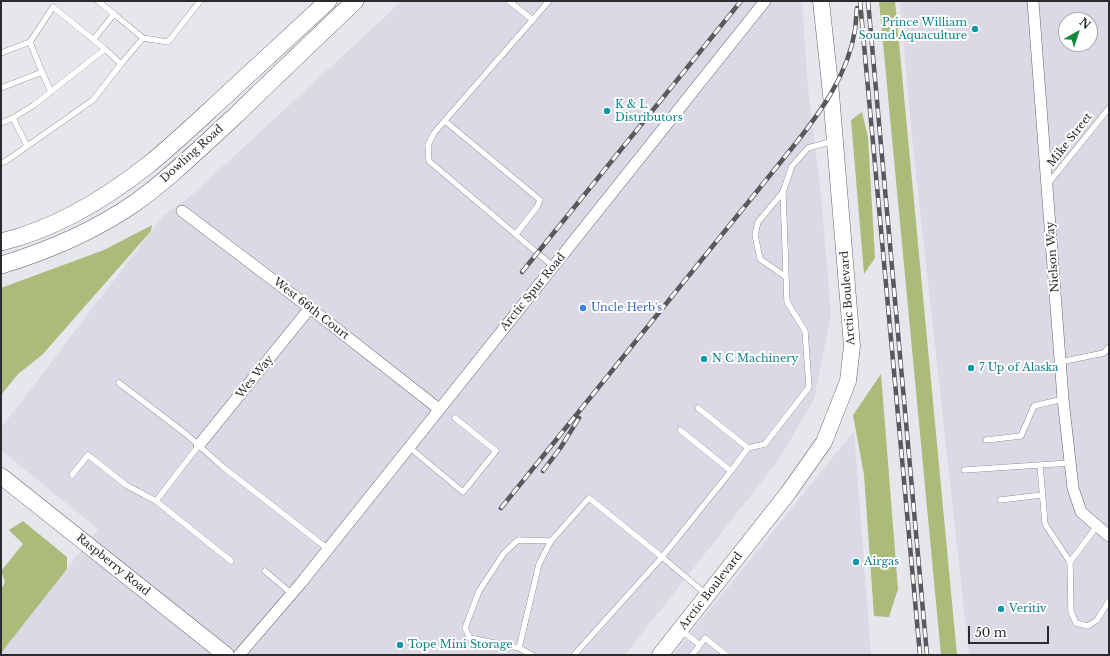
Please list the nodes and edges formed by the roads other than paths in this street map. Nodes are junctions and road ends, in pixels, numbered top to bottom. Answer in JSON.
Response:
{"nodes":[{"id":1,"x":50,"y":1,"type":"edge"},
{"id":2,"x":98,"y":1,"type":"edge"},
{"id":3,"x":200,"y":1,"type":"edge"},
{"id":4,"x":328,"y":1,"type":"edge"},
{"id":5,"x":355,"y":1,"type":"edge"},
{"id":6,"x":509,"y":1,"type":"edge"},
{"id":7,"x":549,"y":1,"type":"edge"},
{"id":8,"x":765,"y":1,"type":"edge"},
{"id":9,"x":821,"y":1,"type":"edge"},
{"id":10,"x":1033,"y":1,"type":"edge"},
{"id":11,"x":53,"y":7,"type":"junction"},
{"id":12,"x":114,"y":14,"type":"junction"},
{"id":13,"x":532,"y":20,"type":"junction"},
{"id":14,"x":143,"y":38,"type":"junction"},
{"id":15,"x":93,"y":40,"type":"junction"},
{"id":16,"x":30,"y":42,"type":"junction"},
{"id":17,"x":105,"y":50,"type":"junction"},
{"id":18,"x":1,"y":53,"type":"edge"},
{"id":19,"x":121,"y":64,"type":"junction"},
{"id":20,"x":42,"y":72,"type":"junction"},
{"id":21,"x":1,"y":88,"type":"edge"},
{"id":22,"x":51,"y":92,"type":"junction"},
{"id":23,"x":1109,"y":108,"type":"edge"},
{"id":24,"x":13,"y":118,"type":"junction"},
{"id":25,"x":445,"y":121,"type":"junction"},
{"id":26,"x":1,"y":123,"type":"edge"},
{"id":27,"x":835,"y":140,"type":"junction"},
{"id":28,"x":27,"y":146,"type":"junction"},
{"id":29,"x":1,"y":163,"type":"edge"},
{"id":30,"x":1047,"y":185,"type":"junction"},
{"id":31,"x":783,"y":192,"type":"junction"},
{"id":32,"x":182,"y":211,"type":"dead end"},
{"id":33,"x":516,"y":234,"type":"junction"},
{"id":34,"x":1,"y":242,"type":"edge"},
{"id":35,"x":1,"y":265,"type":"edge"},
{"id":36,"x":554,"y":266,"type":"junction"},
{"id":37,"x":786,"y":277,"type":"junction"},
{"id":38,"x":310,"y":308,"type":"junction"},
{"id":39,"x":1109,"y":347,"type":"edge"},
{"id":40,"x":1060,"y":362,"type":"junction"},
{"id":41,"x":119,"y":383,"type":"dead end"},
{"id":42,"x":1063,"y":399,"type":"junction"},
{"id":43,"x":698,"y":408,"type":"dead end"},
{"id":44,"x":439,"y":410,"type":"junction"},
{"id":45,"x":456,"y":418,"type":"dead end"},
{"id":46,"x":680,"y":430,"type":"dead end"},
{"id":47,"x":986,"y":440,"type":"dead end"},
{"id":48,"x":199,"y":445,"type":"junction"},
{"id":49,"x":409,"y":447,"type":"junction"},
{"id":50,"x":748,"y":448,"type":"junction"},
{"id":51,"x":1070,"y":463,"type":"junction"},
{"id":52,"x":1040,"y":465,"type":"junction"},
{"id":53,"x":964,"y":470,"type":"dead end"},
{"id":54,"x":731,"y":471,"type":"junction"},
{"id":55,"x":72,"y":475,"type":"dead end"},
{"id":56,"x":1,"y":476,"type":"edge"},
{"id":57,"x":1042,"y":495,"type":"junction"},
{"id":58,"x":1000,"y":500,"type":"dead end"},
{"id":59,"x":156,"y":502,"type":"junction"},
{"id":60,"x":1097,"y":526,"type":"junction"},
{"id":61,"x":1109,"y":536,"type":"edge"},
{"id":62,"x":551,"y":541,"type":"junction"},
{"id":63,"x":328,"y":549,"type":"junction"},
{"id":64,"x":662,"y":557,"type":"junction"},
{"id":65,"x":232,"y":561,"type":"dead end"},
{"id":66,"x":1070,"y":562,"type":"junction"},
{"id":67,"x":265,"y":571,"type":"dead end"},
{"id":68,"x":292,"y":594,"type":"junction"},
{"id":69,"x":707,"y":595,"type":"junction"},
{"id":70,"x":1109,"y":600,"type":"edge"},
{"id":71,"x":680,"y":629,"type":"junction"},
{"id":72,"x":700,"y":645,"type":"junction"},
{"id":73,"x":519,"y":648,"type":"junction"},
{"id":74,"x":226,"y":655,"type":"edge"},
{"id":75,"x":239,"y":655,"type":"edge"},
{"id":76,"x":532,"y":655,"type":"edge"},
{"id":77,"x":574,"y":655,"type":"edge"},
{"id":78,"x":660,"y":655,"type":"edge"},
{"id":79,"x":692,"y":655,"type":"edge"},
{"id":80,"x":726,"y":655,"type":"edge"}],
"edges":[{"from":1,"to":11,"type":"lane"},
{"from":2,"to":12,"type":"lane"},
{"from":3,"to":14,"type":"lane"},
{"from":4,"to":34,"type":"main road","name":"Dowling Road"},
{"from":5,"to":35,"type":"main road","name":"Dowling Road"},
{"from":6,"to":13,"type":"lane"},
{"from":7,"to":13,"type":"lane"},
{"from":8,"to":36,"type":"street","name":"Arctic Spur Road"},
{"from":9,"to":27,"type":"main road","name":"Arctic Boulevard"},
{"from":10,"to":30,"type":"street","name":"Nielson Way"},
{"from":11,"to":15,"type":"lane"},
{"from":11,"to":16,"type":"lane"},
{"from":12,"to":14,"type":"lane"},
{"from":12,"to":15,"type":"lane"},
{"from":13,"to":25,"type":"lane"},
{"from":14,"to":19,"type":"lane"},
{"from":15,"to":17,"type":"lane"},
{"from":16,"to":18,"type":"lane"},
{"from":16,"to":20,"type":"lane"},
{"from":17,"to":19,"type":"lane"},
{"from":17,"to":22,"type":"lane"},
{"from":19,"to":28,"type":"lane"},
{"from":20,"to":21,"type":"lane"},
{"from":20,"to":22,"type":"lane"},
{"from":22,"to":24,"type":"lane"},
{"from":23,"to":30,"type":"lane","name":"Mike Street"},
{"from":24,"to":26,"type":"lane"},
{"from":24,"to":28,"type":"lane"},
{"from":25,"to":33,"type":"lane"},
{"from":25,"to":33,"type":"lane"},
{"from":27,"to":31,"type":"lane"},
{"from":27,"to":69,"type":"main road","name":"Arctic Boulevard"},
{"from":28,"to":29,"type":"lane"},
{"from":30,"to":40,"type":"street","name":"Nielson Way"},
{"from":31,"to":37,"type":"lane"},
{"from":31,"to":37,"type":"lane"},
{"from":32,"to":38,"type":"street","name":"West 66th Court"},
{"from":33,"to":36,"type":"lane"},
{"from":36,"to":44,"type":"street","name":"Arctic Spur Road"},
{"from":37,"to":50,"type":"lane"},
{"from":38,"to":44,"type":"street","name":"West 66th Court"},
{"from":38,"to":48,"type":"street","name":"Wes Way"},
{"from":39,"to":40,"type":"lane"},
{"from":40,"to":42,"type":"street","name":"Nielson Way"},
{"from":41,"to":48,"type":"lane"},
{"from":42,"to":47,"type":"lane"},
{"from":42,"to":51,"type":"street","name":"Nielson Way"},
{"from":43,"to":50,"type":"lane"},
{"from":44,"to":49,"type":"street","name":"Arctic Spur Road"},
{"from":45,"to":49,"type":"lane"},
{"from":46,"to":54,"type":"lane"},
{"from":48,"to":59,"type":"lane"},
{"from":48,"to":63,"type":"lane"},
{"from":49,"to":63,"type":"street","name":"Arctic Spur Road"},
{"from":50,"to":54,"type":"lane"},
{"from":51,"to":52,"type":"lane"},
{"from":51,"to":60,"type":"street","name":"Nielson Way"},
{"from":52,"to":53,"type":"lane"},
{"from":52,"to":57,"type":"lane"},
{"from":54,"to":64,"type":"lane"},
{"from":55,"to":59,"type":"lane"},
{"from":56,"to":74,"type":"main road","name":"Raspberry Road"},
{"from":57,"to":58,"type":"lane"},
{"from":57,"to":66,"type":"lane"},
{"from":59,"to":65,"type":"lane"},
{"from":60,"to":61,"type":"street"},
{"from":60,"to":66,"type":"lane"},
{"from":62,"to":64,"type":"lane"},
{"from":62,"to":73,"type":"lane"},
{"from":62,"to":73,"type":"lane"},
{"from":63,"to":68,"type":"street","name":"Arctic Spur Road"},
{"from":64,"to":69,"type":"lane"},
{"from":64,"to":77,"type":"lane"},
{"from":66,"to":70,"type":"lane"},
{"from":67,"to":68,"type":"lane"},
{"from":68,"to":75,"type":"street","name":"Arctic Spur Road"},
{"from":69,"to":71,"type":"main road","name":"Arctic Boulevard"},
{"from":71,"to":72,"type":"lane"},
{"from":71,"to":78,"type":"main road","name":"Arctic Boulevard"},
{"from":72,"to":79,"type":"lane"},
{"from":72,"to":80,"type":"lane"},
{"from":73,"to":76,"type":"lane"}]}
